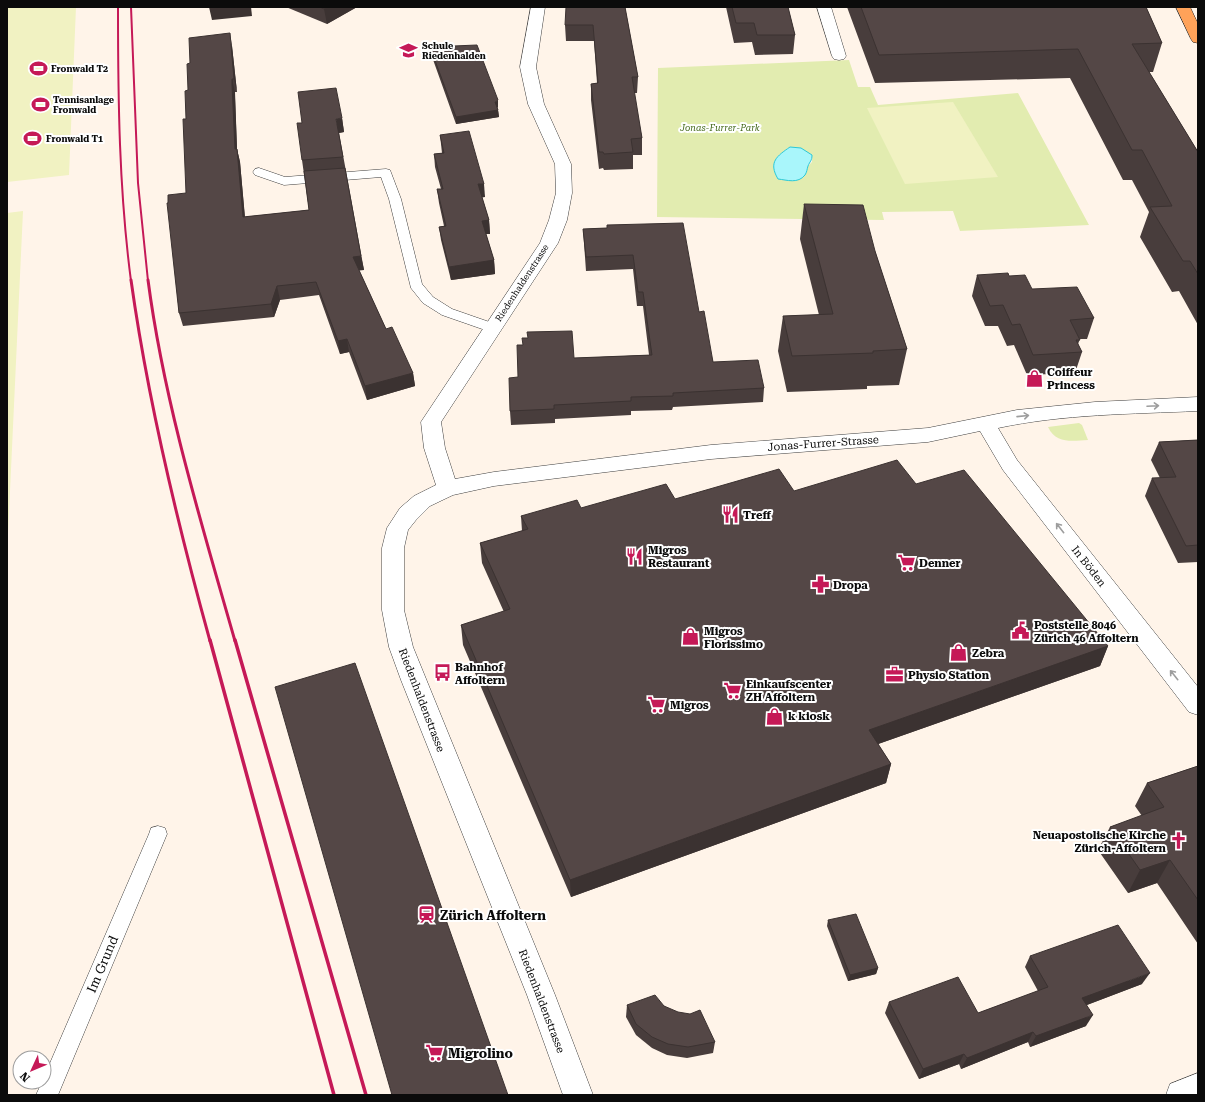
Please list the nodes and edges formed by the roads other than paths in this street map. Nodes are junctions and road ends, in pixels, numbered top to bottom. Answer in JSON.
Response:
{"nodes":[{"id":1,"x":538,"y":7,"type":"edge"},
{"id":2,"x":824,"y":7,"type":"edge"},
{"id":3,"x":1183,"y":7,"type":"edge"},
{"id":4,"x":1198,"y":39,"type":"edge"},
{"id":5,"x":839,"y":56,"type":"dead end"},
{"id":6,"x":259,"y":172,"type":"dead end"},
{"id":7,"x":493,"y":328,"type":"junction"},
{"id":8,"x":1198,"y":404,"type":"edge"},
{"id":9,"x":985,"y":423,"type":"junction"},
{"id":10,"x":448,"y":488,"type":"junction"},
{"id":11,"x":1198,"y":705,"type":"edge"},
{"id":12,"x":158,"y":834,"type":"dead end"},
{"id":13,"x":1198,"y":1088,"type":"edge"},
{"id":14,"x":47,"y":1095,"type":"edge"},
{"id":15,"x":578,"y":1095,"type":"edge"},
{"id":16,"x":1180,"y":1095,"type":"edge"}],
"edges":[{"from":1,"to":7,"type":"street","name":"Riedenhaldenstrasse"},
{"from":2,"to":5,"type":"street"},
{"from":3,"to":4,"type":"main road"},
{"from":6,"to":7,"type":"lane","name":"Riedenhaldenstrasse"},
{"from":7,"to":10,"type":"street","name":"Riedenhaldenstrasse"},
{"from":9,"to":8,"type":"street","name":"Jonas-Furrer-Strasse","one_way":true},
{"from":9,"to":10,"type":"street","name":"Jonas-Furrer-Strasse"},
{"from":11,"to":9,"type":"street","name":"In Böden","one_way":true},
{"from":10,"to":15,"type":"street","name":"Riedenhaldenstrasse"},
{"from":12,"to":14,"type":"lane","name":"Im Grund"},
{"from":13,"to":16,"type":"street"}]}
